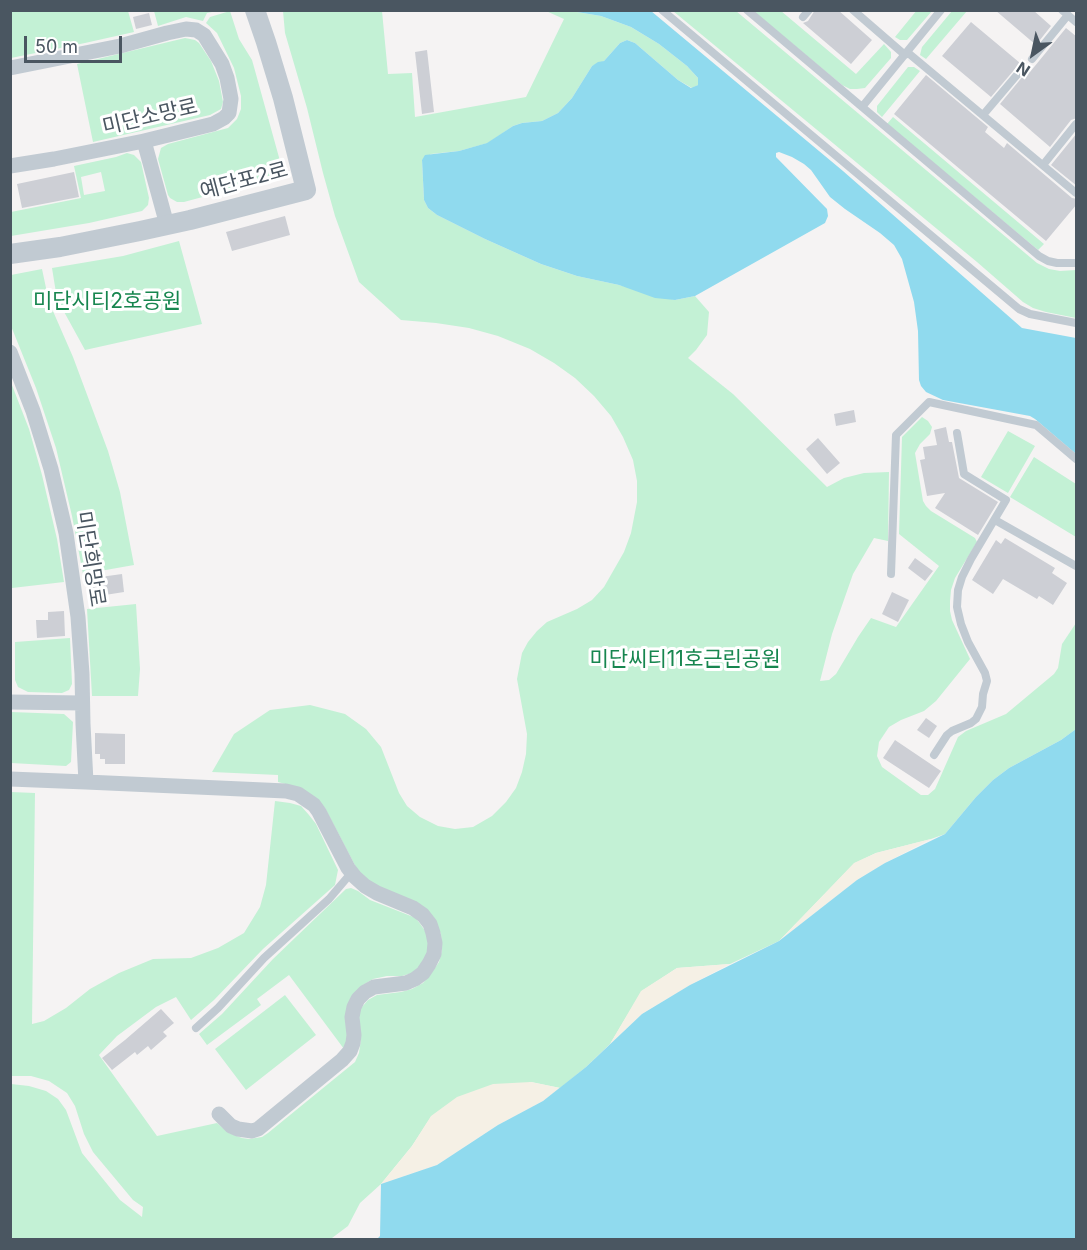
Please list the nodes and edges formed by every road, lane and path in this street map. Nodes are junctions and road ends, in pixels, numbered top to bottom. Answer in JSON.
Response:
{"nodes":[{"id":1,"x":255,"y":10,"type":"edge"},
{"id":2,"x":662,"y":10,"type":"edge"},
{"id":3,"x":747,"y":10,"type":"edge"},
{"id":4,"x":809,"y":10,"type":"edge"},
{"id":5,"x":853,"y":10,"type":"edge"},
{"id":6,"x":941,"y":10,"type":"edge"},
{"id":7,"x":1065,"y":13,"type":"edge"},
{"id":8,"x":803,"y":17,"type":"dead end"},
{"id":9,"x":1077,"y":22,"type":"edge"},
{"id":10,"x":906,"y":53,"type":"junction"},
{"id":11,"x":1032,"y":59,"type":"dead end"},
{"id":12,"x":10,"y":68,"type":"edge"},
{"id":13,"x":1022,"y":69,"type":"dead end"},
{"id":14,"x":862,"y":107,"type":"junction"},
{"id":15,"x":984,"y":115,"type":"junction"},
{"id":16,"x":1077,"y":124,"type":"edge"},
{"id":17,"x":144,"y":141,"type":"junction"},
{"id":18,"x":1043,"y":165,"type":"junction"},
{"id":19,"x":10,"y":166,"type":"edge"},
{"id":20,"x":1077,"y":193,"type":"edge"},
{"id":21,"x":167,"y":225,"type":"junction"},
{"id":22,"x":10,"y":254,"type":"edge"},
{"id":23,"x":1077,"y":263,"type":"edge"},
{"id":24,"x":1077,"y":323,"type":"edge"},
{"id":25,"x":11,"y":355,"type":"edge"},
{"id":26,"x":957,"y":433,"type":"dead end"},
{"id":27,"x":1077,"y":459,"type":"edge"},
{"id":28,"x":995,"y":520,"type":"junction"},
{"id":29,"x":1077,"y":566,"type":"edge"},
{"id":30,"x":891,"y":574,"type":"dead end"},
{"id":31,"x":10,"y":702,"type":"edge"},
{"id":32,"x":82,"y":703,"type":"junction"},
{"id":33,"x":934,"y":755,"type":"dead end"},
{"id":34,"x":10,"y":779,"type":"edge"},
{"id":35,"x":86,"y":782,"type":"junction"},
{"id":36,"x":352,"y":873,"type":"junction"},
{"id":37,"x":196,"y":1028,"type":"dead end"},
{"id":38,"x":219,"y":1114,"type":"dead end"}],
"edges":[{"from":1,"to":21,"type":"street","name":"예단포2로"},
{"from":2,"to":24,"type":"lane"},
{"from":3,"to":14,"type":"lane"},
{"from":4,"to":8,"type":"lane"},
{"from":5,"to":10,"type":"lane"},
{"from":6,"to":10,"type":"lane"},
{"from":7,"to":9,"type":"lane"},
{"from":7,"to":11,"type":"lane"},
{"from":10,"to":14,"type":"lane"},
{"from":10,"to":15,"type":"lane"},
{"from":12,"to":17,"type":"street","name":"미단소망로"},
{"from":13,"to":15,"type":"lane"},
{"from":14,"to":23,"type":"lane"},
{"from":15,"to":18,"type":"lane"},
{"from":16,"to":18,"type":"lane"},
{"from":17,"to":19,"type":"street","name":"미단소망로"},
{"from":17,"to":21,"type":"street"},
{"from":18,"to":20,"type":"lane"},
{"from":21,"to":22,"type":"street","name":"예단포2로"},
{"from":25,"to":32,"type":"street","name":"미단희망로"},
{"from":26,"to":28,"type":"lane"},
{"from":27,"to":30,"type":"lane"},
{"from":28,"to":29,"type":"lane"},
{"from":28,"to":33,"type":"lane"},
{"from":31,"to":32,"type":"street"},
{"from":32,"to":35,"type":"street","name":"미단희망로"},
{"from":34,"to":35,"type":"street"},
{"from":35,"to":36,"type":"street"},
{"from":36,"to":37,"type":"lane"},
{"from":36,"to":38,"type":"street"}]}
